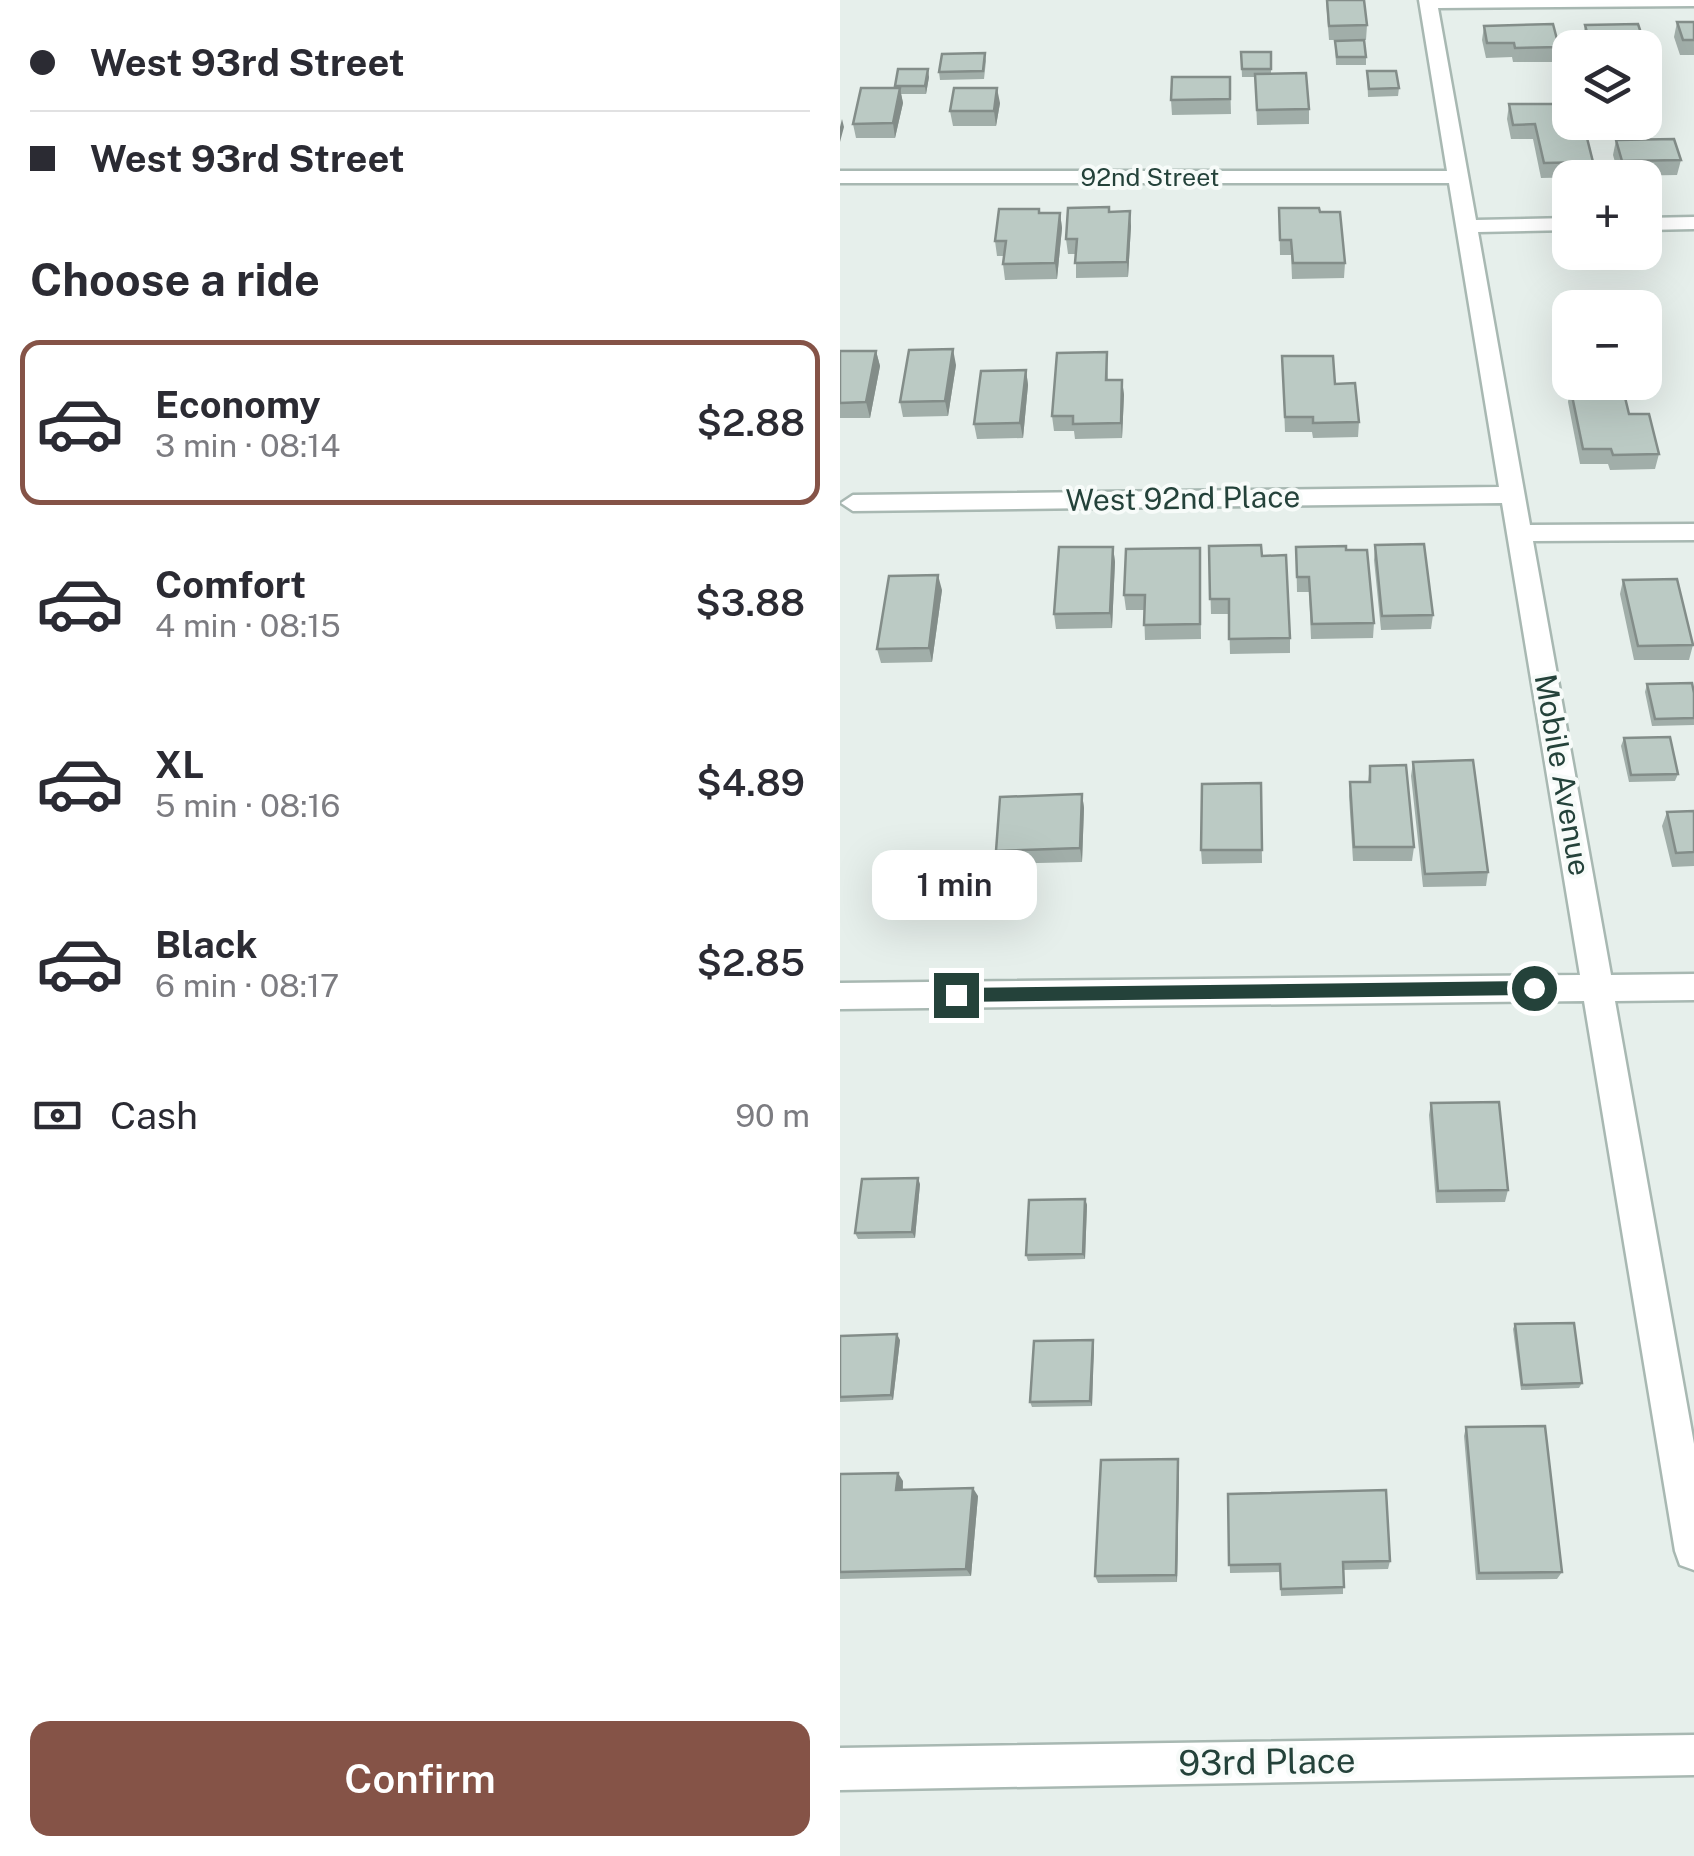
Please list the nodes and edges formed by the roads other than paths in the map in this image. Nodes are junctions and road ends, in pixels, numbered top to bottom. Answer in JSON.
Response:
{"nodes":[{"id":1,"x":1429,"y":2,"type":"edge"},
{"id":2,"x":1694,"y":2,"type":"edge"},
{"id":3,"x":1459,"y":176,"type":"junction"},
{"id":4,"x":840,"y":178,"type":"edge"},
{"id":5,"x":1694,"y":223,"type":"edge"},
{"id":6,"x":1552,"y":224,"type":"edge"},
{"id":7,"x":1662,"y":224,"type":"edge"},
{"id":8,"x":1468,"y":226,"type":"junction"},
{"id":9,"x":1513,"y":495,"type":"junction"},
{"id":10,"x":853,"y":502,"type":"dead end"},
{"id":11,"x":1694,"y":532,"type":"edge"},
{"id":12,"x":1520,"y":534,"type":"junction"},
{"id":13,"x":1694,"y":986,"type":"edge"},
{"id":14,"x":1598,"y":988,"type":"junction"},
{"id":15,"x":840,"y":996,"type":"edge"},
{"id":16,"x":1694,"y":1551,"type":"edge"},
{"id":17,"x":1694,"y":1755,"type":"edge"},
{"id":18,"x":840,"y":1768,"type":"edge"}],
"edges":[{"from":1,"to":2,"type":"street"},
{"from":1,"to":3,"type":"street","name":"Mobile Avenue"},
{"from":3,"to":4,"type":"street","name":"92nd Street"},
{"from":3,"to":8,"type":"street","name":"Mobile Avenue"},
{"from":5,"to":7,"type":"street"},
{"from":6,"to":8,"type":"street"},
{"from":8,"to":9,"type":"street","name":"Mobile Avenue"},
{"from":9,"to":10,"type":"street","name":"West 92nd Place"},
{"from":9,"to":12,"type":"street","name":"Mobile Avenue"},
{"from":11,"to":12,"type":"street"},
{"from":12,"to":14,"type":"street","name":"Mobile Avenue"},
{"from":13,"to":14,"type":"street"},
{"from":14,"to":15,"type":"street"},
{"from":14,"to":16,"type":"street","name":"Mobile Avenue"},
{"from":17,"to":18,"type":"street","name":"93rd Place"}]}
